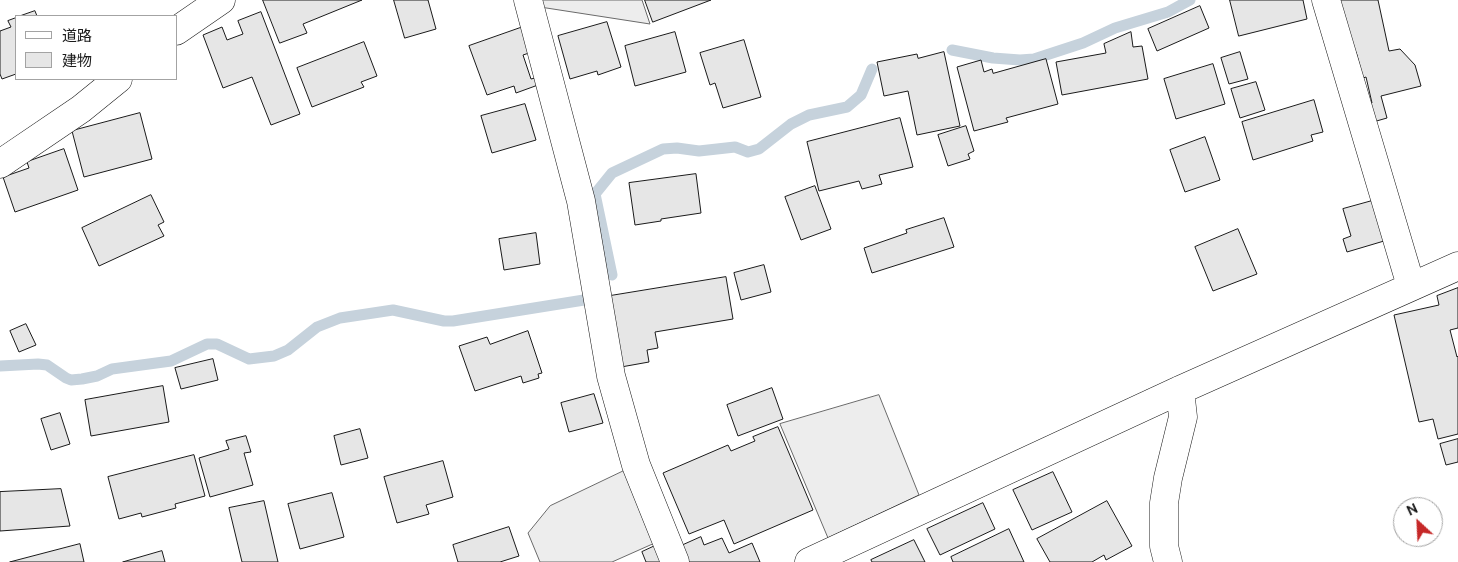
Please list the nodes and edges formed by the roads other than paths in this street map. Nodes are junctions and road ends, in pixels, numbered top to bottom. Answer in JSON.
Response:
{"nodes":[{"id":1,"x":221,"y":0,"type":"edge"},
{"id":2,"x":528,"y":0,"type":"edge"},
{"id":3,"x":1326,"y":0,"type":"edge"},
{"id":4,"x":178,"y":30,"type":"edge"},
{"id":5,"x":117,"y":80,"type":"edge"},
{"id":6,"x":0,"y":164,"type":"edge"},
{"id":7,"x":1458,"y":266,"type":"edge"},
{"id":8,"x":1411,"y":286,"type":"junction"},
{"id":9,"x":1180,"y":390,"type":"junction"},
{"id":10,"x":675,"y":562,"type":"edge"},
{"id":11,"x":809,"y":562,"type":"edge"},
{"id":12,"x":1168,"y":562,"type":"edge"}],
"edges":[{"from":1,"to":4,"type":"street"},
{"from":2,"to":10,"type":"street"},
{"from":3,"to":8,"type":"street"},
{"from":5,"to":6,"type":"street"},
{"from":7,"to":8,"type":"street"},
{"from":8,"to":9,"type":"street"},
{"from":9,"to":11,"type":"street"},
{"from":9,"to":12,"type":"street"}]}
